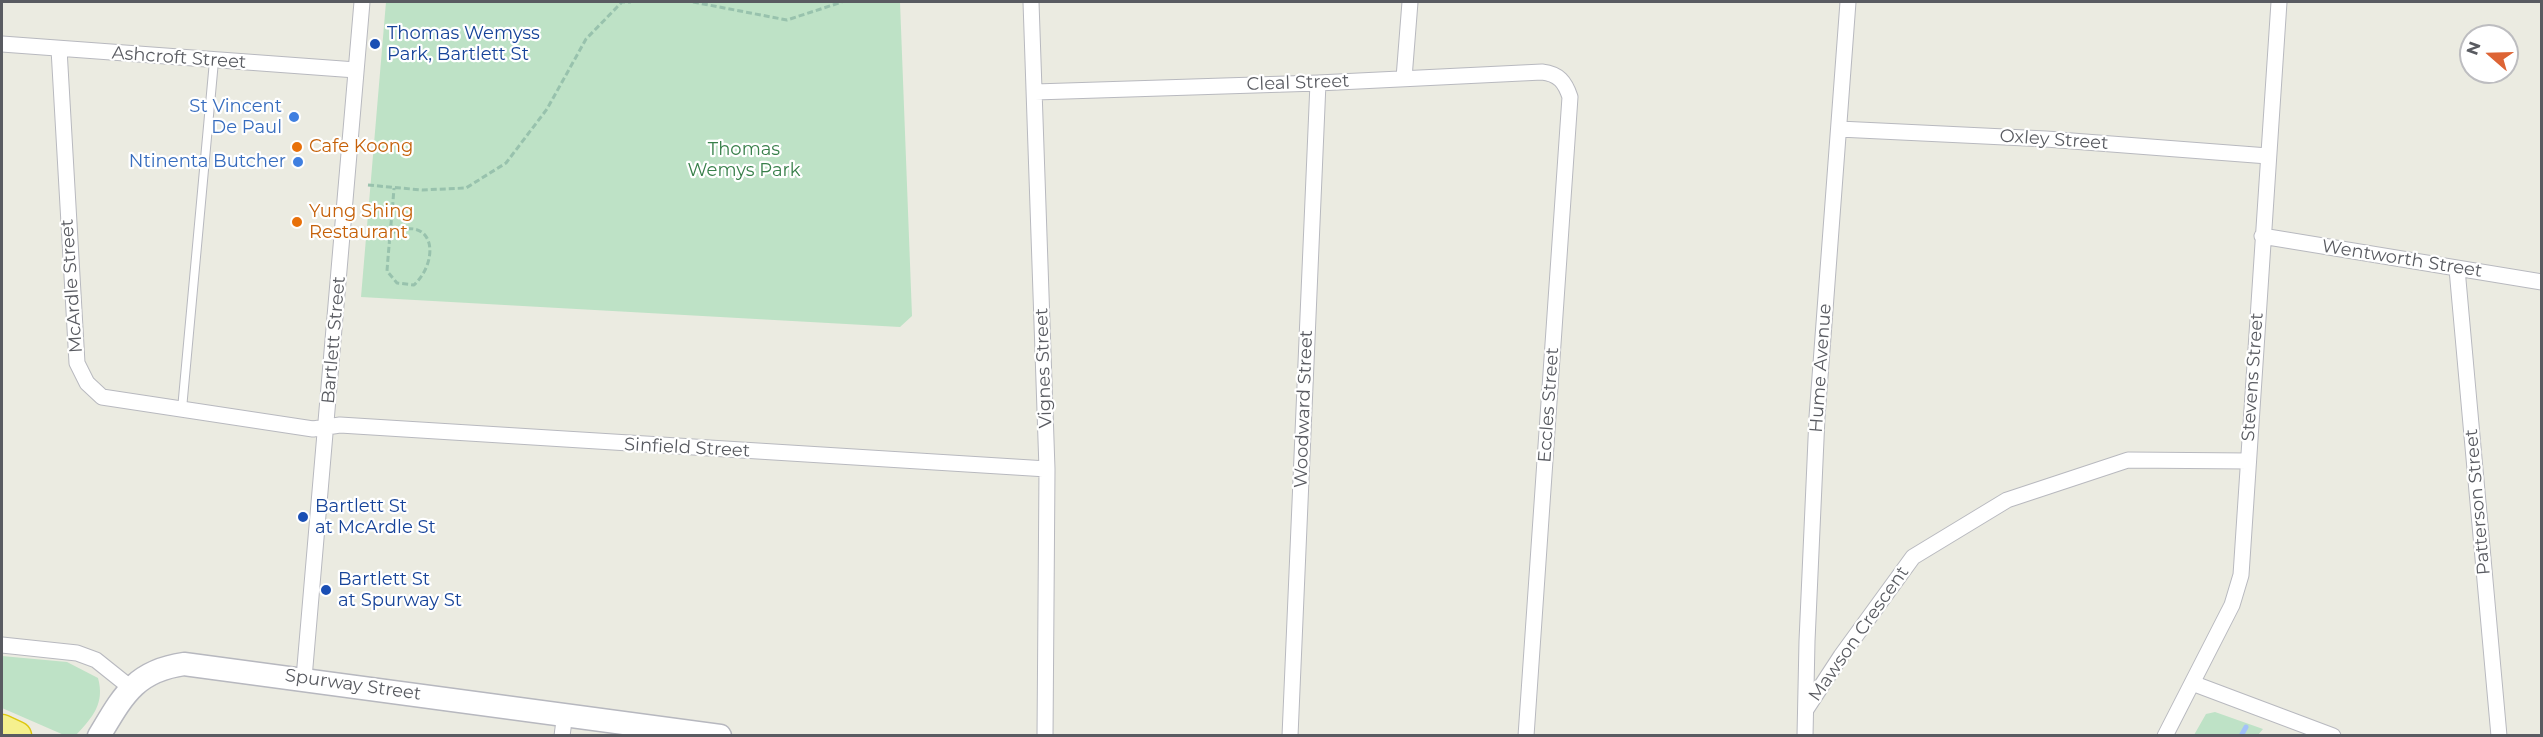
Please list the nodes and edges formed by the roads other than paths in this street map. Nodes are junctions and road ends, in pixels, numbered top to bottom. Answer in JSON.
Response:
{"nodes":[{"id":1,"x":362,"y":2,"type":"edge"},
{"id":2,"x":1030,"y":2,"type":"edge"},
{"id":3,"x":1410,"y":2,"type":"edge"},
{"id":4,"x":1848,"y":2,"type":"edge"},
{"id":5,"x":2279,"y":2,"type":"edge"},
{"id":6,"x":2,"y":44,"type":"edge"},
{"id":7,"x":59,"y":49,"type":"junction"},
{"id":8,"x":214,"y":61,"type":"junction"},
{"id":9,"x":356,"y":70,"type":"junction"},
{"id":10,"x":1560,"y":77,"type":"joint"},
{"id":11,"x":1404,"y":78,"type":"junction"},
{"id":12,"x":1318,"y":83,"type":"junction"},
{"id":13,"x":1035,"y":92,"type":"junction"},
{"id":14,"x":1839,"y":129,"type":"junction"},
{"id":15,"x":2268,"y":156,"type":"junction"},
{"id":16,"x":2262,"y":236,"type":"junction"},
{"id":17,"x":2457,"y":269,"type":"junction"},
{"id":18,"x":2541,"y":282,"type":"edge"},
{"id":19,"x":182,"y":411,"type":"junction"},
{"id":20,"x":326,"y":427,"type":"junction"},
{"id":21,"x":2248,"y":461,"type":"junction"},
{"id":22,"x":1047,"y":469,"type":"junction"},
{"id":23,"x":2,"y":645,"type":"edge"},
{"id":24,"x":304,"y":678,"type":"junction"},
{"id":25,"x":2192,"y":683,"type":"junction"},
{"id":26,"x":131,"y":688,"type":"junction"},
{"id":27,"x":1807,"y":708,"type":"junction"},
{"id":28,"x":565,"y":713,"type":"junction"},
{"id":29,"x":2,"y":729,"type":"edge"},
{"id":30,"x":17,"y":735,"type":"edge"},
{"id":31,"x":99,"y":735,"type":"edge"},
{"id":32,"x":562,"y":735,"type":"edge"},
{"id":33,"x":720,"y":735,"type":"edge"},
{"id":34,"x":1045,"y":735,"type":"edge"},
{"id":35,"x":1290,"y":735,"type":"edge"},
{"id":36,"x":1526,"y":735,"type":"edge"},
{"id":37,"x":1805,"y":735,"type":"edge"},
{"id":38,"x":2164,"y":735,"type":"edge"},
{"id":39,"x":2333,"y":735,"type":"edge"},
{"id":40,"x":2499,"y":735,"type":"edge"}],
"edges":[{"from":1,"to":9,"type":"street","name":"Bartlett Street"},
{"from":2,"to":13,"type":"street","name":"Vignes Street"},
{"from":3,"to":11,"type":"street"},
{"from":4,"to":14,"type":"street","name":"Hume Avenue"},
{"from":5,"to":15,"type":"street","name":"Stevens Street"},
{"from":6,"to":7,"type":"street","name":"Ashcroft Street"},
{"from":7,"to":8,"type":"street","name":"Ashcroft Street"},
{"from":7,"to":19,"type":"street","name":"McArdle Street"},
{"from":8,"to":9,"type":"street","name":"Ashcroft Street"},
{"from":8,"to":19,"type":"lane"},
{"from":9,"to":20,"type":"street","name":"Bartlett Street"},
{"from":10,"to":11,"type":"street","name":"Cleal Street"},
{"from":10,"to":36,"type":"street","name":"Eccles Street"},
{"from":11,"to":12,"type":"street","name":"Cleal Street"},
{"from":12,"to":13,"type":"street","name":"Cleal Street"},
{"from":12,"to":35,"type":"street","name":"Woodward Street"},
{"from":13,"to":22,"type":"street","name":"Vignes Street"},
{"from":14,"to":15,"type":"street","name":"Oxley Street"},
{"from":14,"to":27,"type":"street","name":"Hume Avenue"},
{"from":15,"to":16,"type":"street","name":"Stevens Street"},
{"from":16,"to":17,"type":"street","name":"Wentworth Street"},
{"from":16,"to":21,"type":"street","name":"Stevens Street"},
{"from":17,"to":18,"type":"street","name":"Wentworth Street"},
{"from":17,"to":40,"type":"street","name":"Patterson Street"},
{"from":19,"to":20,"type":"street","name":"McArdle Street"},
{"from":20,"to":22,"type":"street","name":"Sinfield Street"},
{"from":20,"to":24,"type":"street","name":"Bartlett Street"},
{"from":21,"to":25,"type":"street","name":"Stevens Street"},
{"from":21,"to":27,"type":"street","name":"Mawson Crescent"},
{"from":22,"to":34,"type":"street","name":"Vignes Street"},
{"from":23,"to":26,"type":"street"},
{"from":24,"to":26,"type":"street","name":"Spurway Street"},
{"from":24,"to":28,"type":"street","name":"Spurway Street"},
{"from":25,"to":38,"type":"street","name":"Stevens Street"},
{"from":25,"to":39,"type":"street"},
{"from":26,"to":31,"type":"street","name":"Spurway Street"},
{"from":27,"to":37,"type":"street","name":"Hume Avenue"},
{"from":28,"to":32,"type":"street"},
{"from":28,"to":33,"type":"street","name":"Spurway Street"},
{"from":29,"to":30,"type":"highway"}]}
